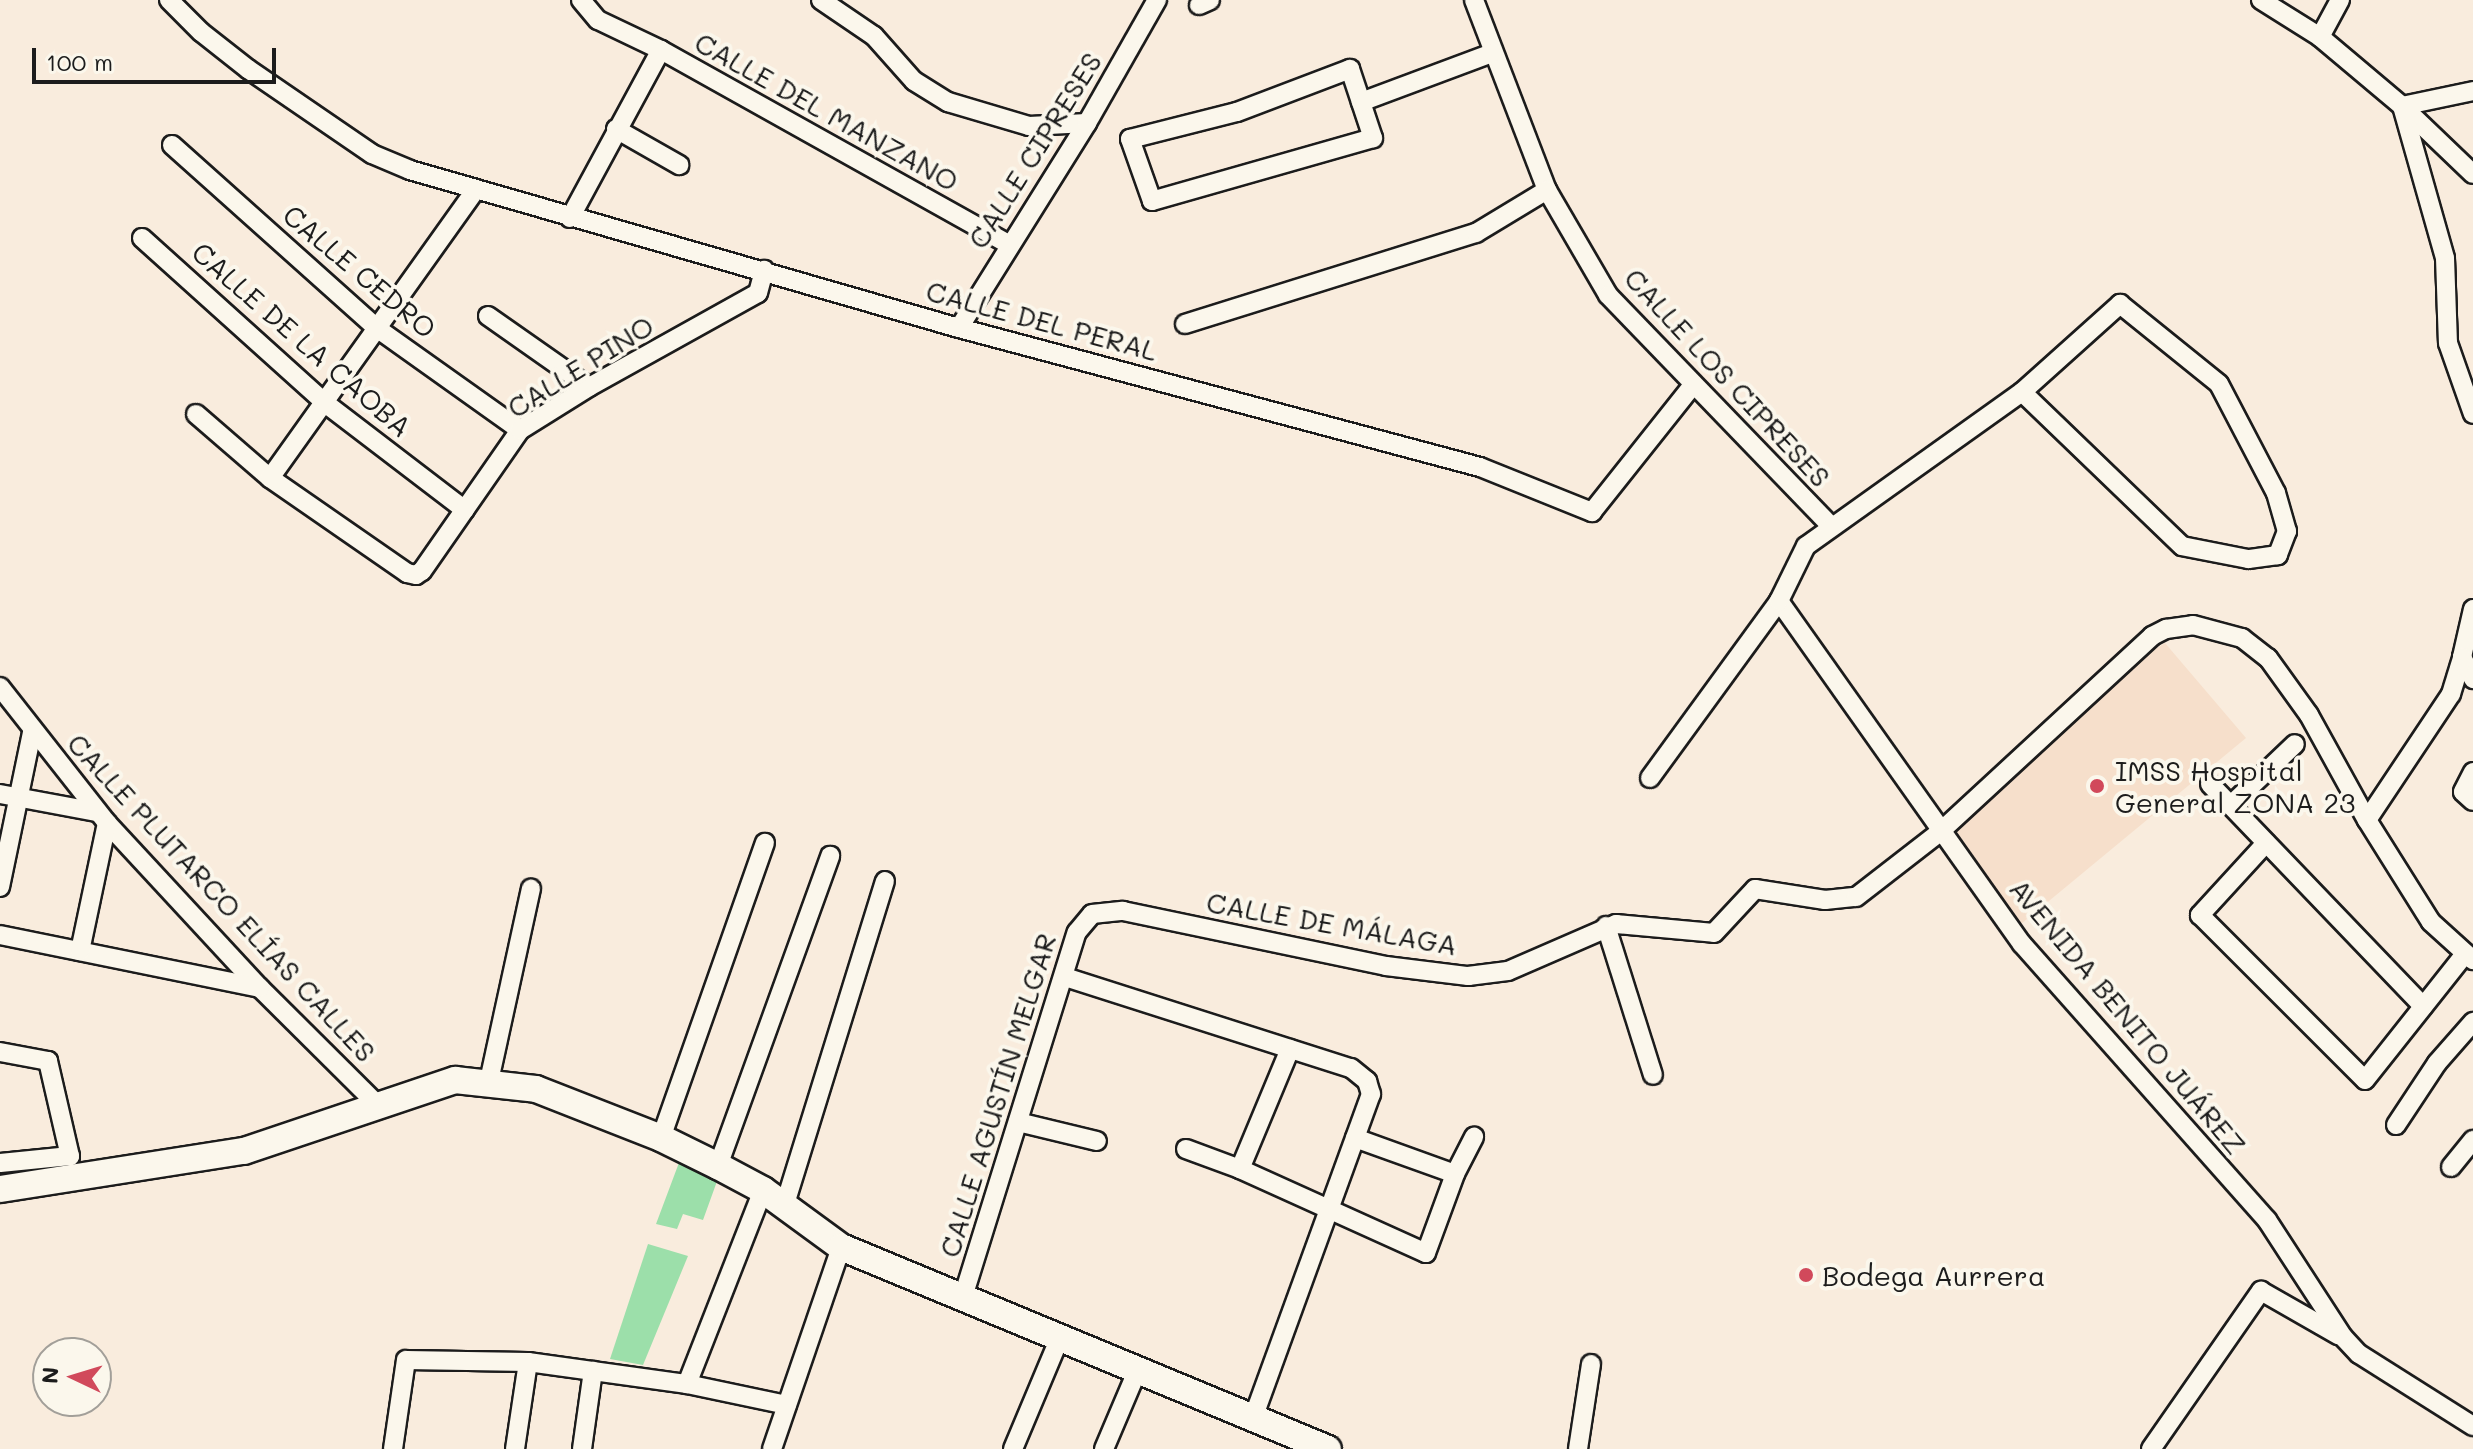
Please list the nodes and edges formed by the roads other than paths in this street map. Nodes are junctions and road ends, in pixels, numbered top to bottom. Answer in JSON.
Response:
{"nodes":[{"id":1,"x":169,"y":0,"type":"edge"},
{"id":2,"x":581,"y":0,"type":"edge"},
{"id":3,"x":821,"y":0,"type":"edge"},
{"id":4,"x":1157,"y":0,"type":"edge"},
{"id":5,"x":1474,"y":0,"type":"edge"},
{"id":6,"x":2261,"y":0,"type":"edge"},
{"id":7,"x":2340,"y":0,"type":"edge"},
{"id":8,"x":2320,"y":37,"type":"junction"},
{"id":9,"x":661,"y":50,"type":"junction"},
{"id":10,"x":1492,"y":53,"type":"junction"},
{"id":11,"x":2473,"y":91,"type":"edge"},
{"id":12,"x":1361,"y":102,"type":"junction"},
{"id":13,"x":2402,"y":106,"type":"junction"},
{"id":14,"x":1087,"y":123,"type":"junction"},
{"id":15,"x":616,"y":129,"type":"junction"},
{"id":16,"x":172,"y":145,"type":"dead end"},
{"id":17,"x":679,"y":165,"type":"dead end"},
{"id":18,"x":2473,"y":174,"type":"edge"},
{"id":19,"x":476,"y":189,"type":"junction"},
{"id":20,"x":1547,"y":190,"type":"junction"},
{"id":21,"x":570,"y":218,"type":"junction"},
{"id":22,"x":142,"y":238,"type":"dead end"},
{"id":23,"x":1008,"y":244,"type":"junction"},
{"id":24,"x":764,"y":270,"type":"junction"},
{"id":25,"x":488,"y":316,"type":"dead end"},
{"id":26,"x":1185,"y":324,"type":"dead end"},
{"id":27,"x":959,"y":328,"type":"junction"},
{"id":28,"x":378,"y":329,"type":"junction"},
{"id":29,"x":1693,"y":385,"type":"junction"},
{"id":30,"x":589,"y":387,"type":"junction"},
{"id":31,"x":2022,"y":392,"type":"junction"},
{"id":32,"x":325,"y":403,"type":"junction"},
{"id":33,"x":196,"y":414,"type":"dead end"},
{"id":34,"x":2473,"y":414,"type":"edge"},
{"id":35,"x":520,"y":430,"type":"junction"},
{"id":36,"x":270,"y":478,"type":"junction"},
{"id":37,"x":465,"y":510,"type":"junction"},
{"id":38,"x":1831,"y":526,"type":"junction"},
{"id":39,"x":1779,"y":601,"type":"junction"},
{"id":40,"x":2473,"y":609,"type":"edge"},
{"id":41,"x":2462,"y":657,"type":"junction"},
{"id":42,"x":2473,"y":679,"type":"edge"},
{"id":43,"x":0,"y":687,"type":"edge"},
{"id":44,"x":32,"y":732,"type":"junction"},
{"id":45,"x":2295,"y":744,"type":"dead end"},
{"id":46,"x":2473,"y":772,"type":"edge"},
{"id":47,"x":1650,"y":778,"type":"dead end"},
{"id":48,"x":2210,"y":784,"type":"dead end"},
{"id":49,"x":9,"y":796,"type":"edge"},
{"id":50,"x":2473,"y":801,"type":"edge"},
{"id":51,"x":2231,"y":805,"type":"junction"},
{"id":52,"x":102,"y":818,"type":"junction"},
{"id":53,"x":2367,"y":820,"type":"junction"},
{"id":54,"x":1941,"y":831,"type":"junction"},
{"id":55,"x":765,"y":843,"type":"dead end"},
{"id":56,"x":2266,"y":843,"type":"junction"},
{"id":57,"x":830,"y":856,"type":"dead end"},
{"id":58,"x":885,"y":881,"type":"dead end"},
{"id":59,"x":0,"y":887,"type":"edge"},
{"id":60,"x":531,"y":889,"type":"dead end"},
{"id":61,"x":1092,"y":914,"type":"joint"},
{"id":62,"x":1606,"y":926,"type":"junction"},
{"id":63,"x":0,"y":935,"type":"edge"},
{"id":64,"x":80,"y":951,"type":"junction"},
{"id":65,"x":2469,"y":957,"type":"edge"},
{"id":66,"x":1065,"y":977,"type":"junction"},
{"id":67,"x":260,"y":988,"type":"junction"},
{"id":68,"x":2423,"y":1006,"type":"junction"},
{"id":69,"x":2473,"y":1022,"type":"edge"},
{"id":70,"x":1290,"y":1049,"type":"junction"},
{"id":71,"x":0,"y":1052,"type":"edge"},
{"id":72,"x":1653,"y":1075,"type":"dead end"},
{"id":73,"x":489,"y":1081,"type":"junction"},
{"id":74,"x":377,"y":1104,"type":"junction"},
{"id":75,"x":1018,"y":1122,"type":"junction"},
{"id":76,"x":2396,"y":1125,"type":"dead end"},
{"id":77,"x":1474,"y":1137,"type":"dead end"},
{"id":78,"x":661,"y":1138,"type":"junction"},
{"id":79,"x":1355,"y":1138,"type":"junction"},
{"id":80,"x":2473,"y":1140,"type":"edge"},
{"id":81,"x":1097,"y":1141,"type":"dead end"},
{"id":82,"x":1186,"y":1149,"type":"dead end"},
{"id":83,"x":0,"y":1163,"type":"edge"},
{"id":84,"x":718,"y":1166,"type":"junction"},
{"id":85,"x":2451,"y":1167,"type":"dead end"},
{"id":86,"x":1240,"y":1169,"type":"junction"},
{"id":87,"x":1455,"y":1174,"type":"junction"},
{"id":88,"x":0,"y":1189,"type":"edge"},
{"id":89,"x":763,"y":1190,"type":"junction"},
{"id":90,"x":785,"y":1204,"type":"junction"},
{"id":91,"x":1330,"y":1208,"type":"junction"},
{"id":92,"x":841,"y":1247,"type":"junction"},
{"id":93,"x":963,"y":1297,"type":"junction"},
{"id":94,"x":1060,"y":1337,"type":"junction"},
{"id":95,"x":2343,"y":1337,"type":"junction"},
{"id":96,"x":528,"y":1362,"type":"junction"},
{"id":97,"x":1591,"y":1364,"type":"dead end"},
{"id":98,"x":1138,"y":1369,"type":"junction"},
{"id":99,"x":593,"y":1371,"type":"junction"},
{"id":100,"x":687,"y":1384,"type":"junction"},
{"id":101,"x":787,"y":1405,"type":"junction"},
{"id":102,"x":1253,"y":1418,"type":"junction"},
{"id":103,"x":2473,"y":1426,"type":"edge"},
{"id":104,"x":393,"y":1449,"type":"edge"},
{"id":105,"x":515,"y":1449,"type":"edge"},
{"id":106,"x":582,"y":1449,"type":"edge"},
{"id":107,"x":772,"y":1449,"type":"edge"},
{"id":108,"x":1013,"y":1449,"type":"edge"},
{"id":109,"x":1104,"y":1449,"type":"edge"},
{"id":110,"x":1328,"y":1449,"type":"edge"},
{"id":111,"x":1578,"y":1449,"type":"edge"},
{"id":112,"x":2151,"y":1449,"type":"edge"}],
"edges":[{"from":1,"to":19,"type":"street","name":"CALLE DEL PERAL"},
{"from":2,"to":9,"type":"street","name":"CALLE DEL MANZANO"},
{"from":3,"to":14,"type":"street"},
{"from":4,"to":14,"type":"street","name":"CALLE CIPRESES"},
{"from":5,"to":10,"type":"street","name":"CALLE LOS CIPRESES"},
{"from":6,"to":8,"type":"street"},
{"from":7,"to":8,"type":"street"},
{"from":8,"to":13,"type":"street"},
{"from":9,"to":15,"type":"street"},
{"from":9,"to":23,"type":"street","name":"CALLE DEL MANZANO"},
{"from":10,"to":12,"type":"street"},
{"from":10,"to":20,"type":"street","name":"CALLE LOS CIPRESES"},
{"from":11,"to":13,"type":"street"},
{"from":12,"to":12,"type":"street"},
{"from":13,"to":18,"type":"street"},
{"from":13,"to":34,"type":"street"},
{"from":14,"to":23,"type":"street","name":"CALLE CIPRESES"},
{"from":15,"to":17,"type":"street"},
{"from":15,"to":21,"type":"street"},
{"from":16,"to":28,"type":"street","name":"CALLE CEDRO"},
{"from":19,"to":21,"type":"street","name":"CALLE DEL PERAL"},
{"from":19,"to":28,"type":"street"},
{"from":20,"to":26,"type":"street"},
{"from":20,"to":29,"type":"street","name":"CALLE LOS CIPRESES"},
{"from":21,"to":24,"type":"street","name":"CALLE DEL PERAL"},
{"from":22,"to":32,"type":"street","name":"CALLE DE LA CAOBA"},
{"from":23,"to":27,"type":"street","name":"CALLE CIPRESES"},
{"from":24,"to":27,"type":"street","name":"CALLE DEL PERAL"},
{"from":24,"to":30,"type":"street","name":"CALLE PINO"},
{"from":25,"to":30,"type":"street"},
{"from":27,"to":29,"type":"street","name":"CALLE DEL PERAL"},
{"from":28,"to":32,"type":"street"},
{"from":28,"to":35,"type":"street","name":"CALLE CEDRO"},
{"from":29,"to":38,"type":"street","name":"CALLE LOS CIPRESES"},
{"from":30,"to":35,"type":"street","name":"CALLE PINO"},
{"from":31,"to":31,"type":"street"},
{"from":31,"to":38,"type":"street"},
{"from":32,"to":36,"type":"street"},
{"from":32,"to":37,"type":"street","name":"CALLE DE LA CAOBA"},
{"from":33,"to":36,"type":"street"},
{"from":35,"to":37,"type":"street","name":"CALLE PINO"},
{"from":36,"to":37,"type":"street","name":"CALLE PINO"},
{"from":38,"to":39,"type":"street"},
{"from":39,"to":47,"type":"street"},
{"from":39,"to":54,"type":"street","name":"AVENIDA BENITO JUÁREZ"},
{"from":40,"to":41,"type":"street"},
{"from":41,"to":42,"type":"street"},
{"from":41,"to":53,"type":"street"},
{"from":43,"to":44,"type":"street","name":"CALLE PLUTARCO ELÍAS CALLES"},
{"from":44,"to":49,"type":"street"},
{"from":44,"to":52,"type":"street","name":"CALLE PLUTARCO ELÍAS CALLES"},
{"from":45,"to":51,"type":"street"},
{"from":46,"to":50,"type":"street"},
{"from":48,"to":51,"type":"street"},
{"from":49,"to":52,"type":"street"},
{"from":49,"to":59,"type":"street"},
{"from":51,"to":56,"type":"street"},
{"from":52,"to":64,"type":"street"},
{"from":52,"to":67,"type":"street","name":"CALLE PLUTARCO ELÍAS CALLES"},
{"from":53,"to":54,"type":"street"},
{"from":53,"to":65,"type":"street"},
{"from":54,"to":62,"type":"street","name":"CALLE DE MÁLAGA"},
{"from":54,"to":95,"type":"street","name":"AVENIDA BENITO JUÁREZ"},
{"from":55,"to":78,"type":"street"},
{"from":56,"to":68,"type":"street"},
{"from":56,"to":68,"type":"street"},
{"from":57,"to":84,"type":"street"},
{"from":58,"to":90,"type":"street"},
{"from":60,"to":73,"type":"street"},
{"from":61,"to":62,"type":"street","name":"CALLE DE MÁLAGA"},
{"from":61,"to":66,"type":"street","name":"CALLE AGUSTÍN MELGAR"},
{"from":62,"to":72,"type":"street"},
{"from":63,"to":64,"type":"street"},
{"from":64,"to":67,"type":"street"},
{"from":65,"to":68,"type":"street"},
{"from":66,"to":70,"type":"street"},
{"from":66,"to":75,"type":"street","name":"CALLE AGUSTÍN MELGAR"},
{"from":67,"to":74,"type":"street","name":"CALLE PLUTARCO ELÍAS CALLES"},
{"from":69,"to":76,"type":"street"},
{"from":70,"to":79,"type":"street"},
{"from":70,"to":86,"type":"street"},
{"from":71,"to":83,"type":"street"},
{"from":73,"to":74,"type":"main road"},
{"from":73,"to":78,"type":"main road"},
{"from":74,"to":88,"type":"main road"},
{"from":75,"to":81,"type":"street"},
{"from":75,"to":93,"type":"street","name":"CALLE AGUSTÍN MELGAR"},
{"from":77,"to":87,"type":"street"},
{"from":78,"to":84,"type":"main road"},
{"from":79,"to":87,"type":"street"},
{"from":79,"to":91,"type":"street"},
{"from":80,"to":85,"type":"street"},
{"from":82,"to":86,"type":"street"},
{"from":84,"to":89,"type":"main road"},
{"from":86,"to":91,"type":"street"},
{"from":87,"to":91,"type":"street"},
{"from":89,"to":90,"type":"main road"},
{"from":89,"to":100,"type":"street"},
{"from":90,"to":92,"type":"main road"},
{"from":91,"to":102,"type":"street"},
{"from":92,"to":93,"type":"main road"},
{"from":92,"to":101,"type":"street"},
{"from":93,"to":94,"type":"main road"},
{"from":94,"to":98,"type":"main road"},
{"from":94,"to":108,"type":"street"},
{"from":95,"to":103,"type":"street","name":"AVENIDA BENITO JUÁREZ"},
{"from":95,"to":112,"type":"street"},
{"from":96,"to":99,"type":"street"},
{"from":96,"to":104,"type":"street"},
{"from":96,"to":105,"type":"street"},
{"from":97,"to":111,"type":"street"},
{"from":98,"to":102,"type":"main road"},
{"from":98,"to":109,"type":"street"},
{"from":99,"to":100,"type":"street"},
{"from":99,"to":106,"type":"street"},
{"from":100,"to":101,"type":"street"},
{"from":101,"to":107,"type":"street"},
{"from":102,"to":110,"type":"main road"}]}
